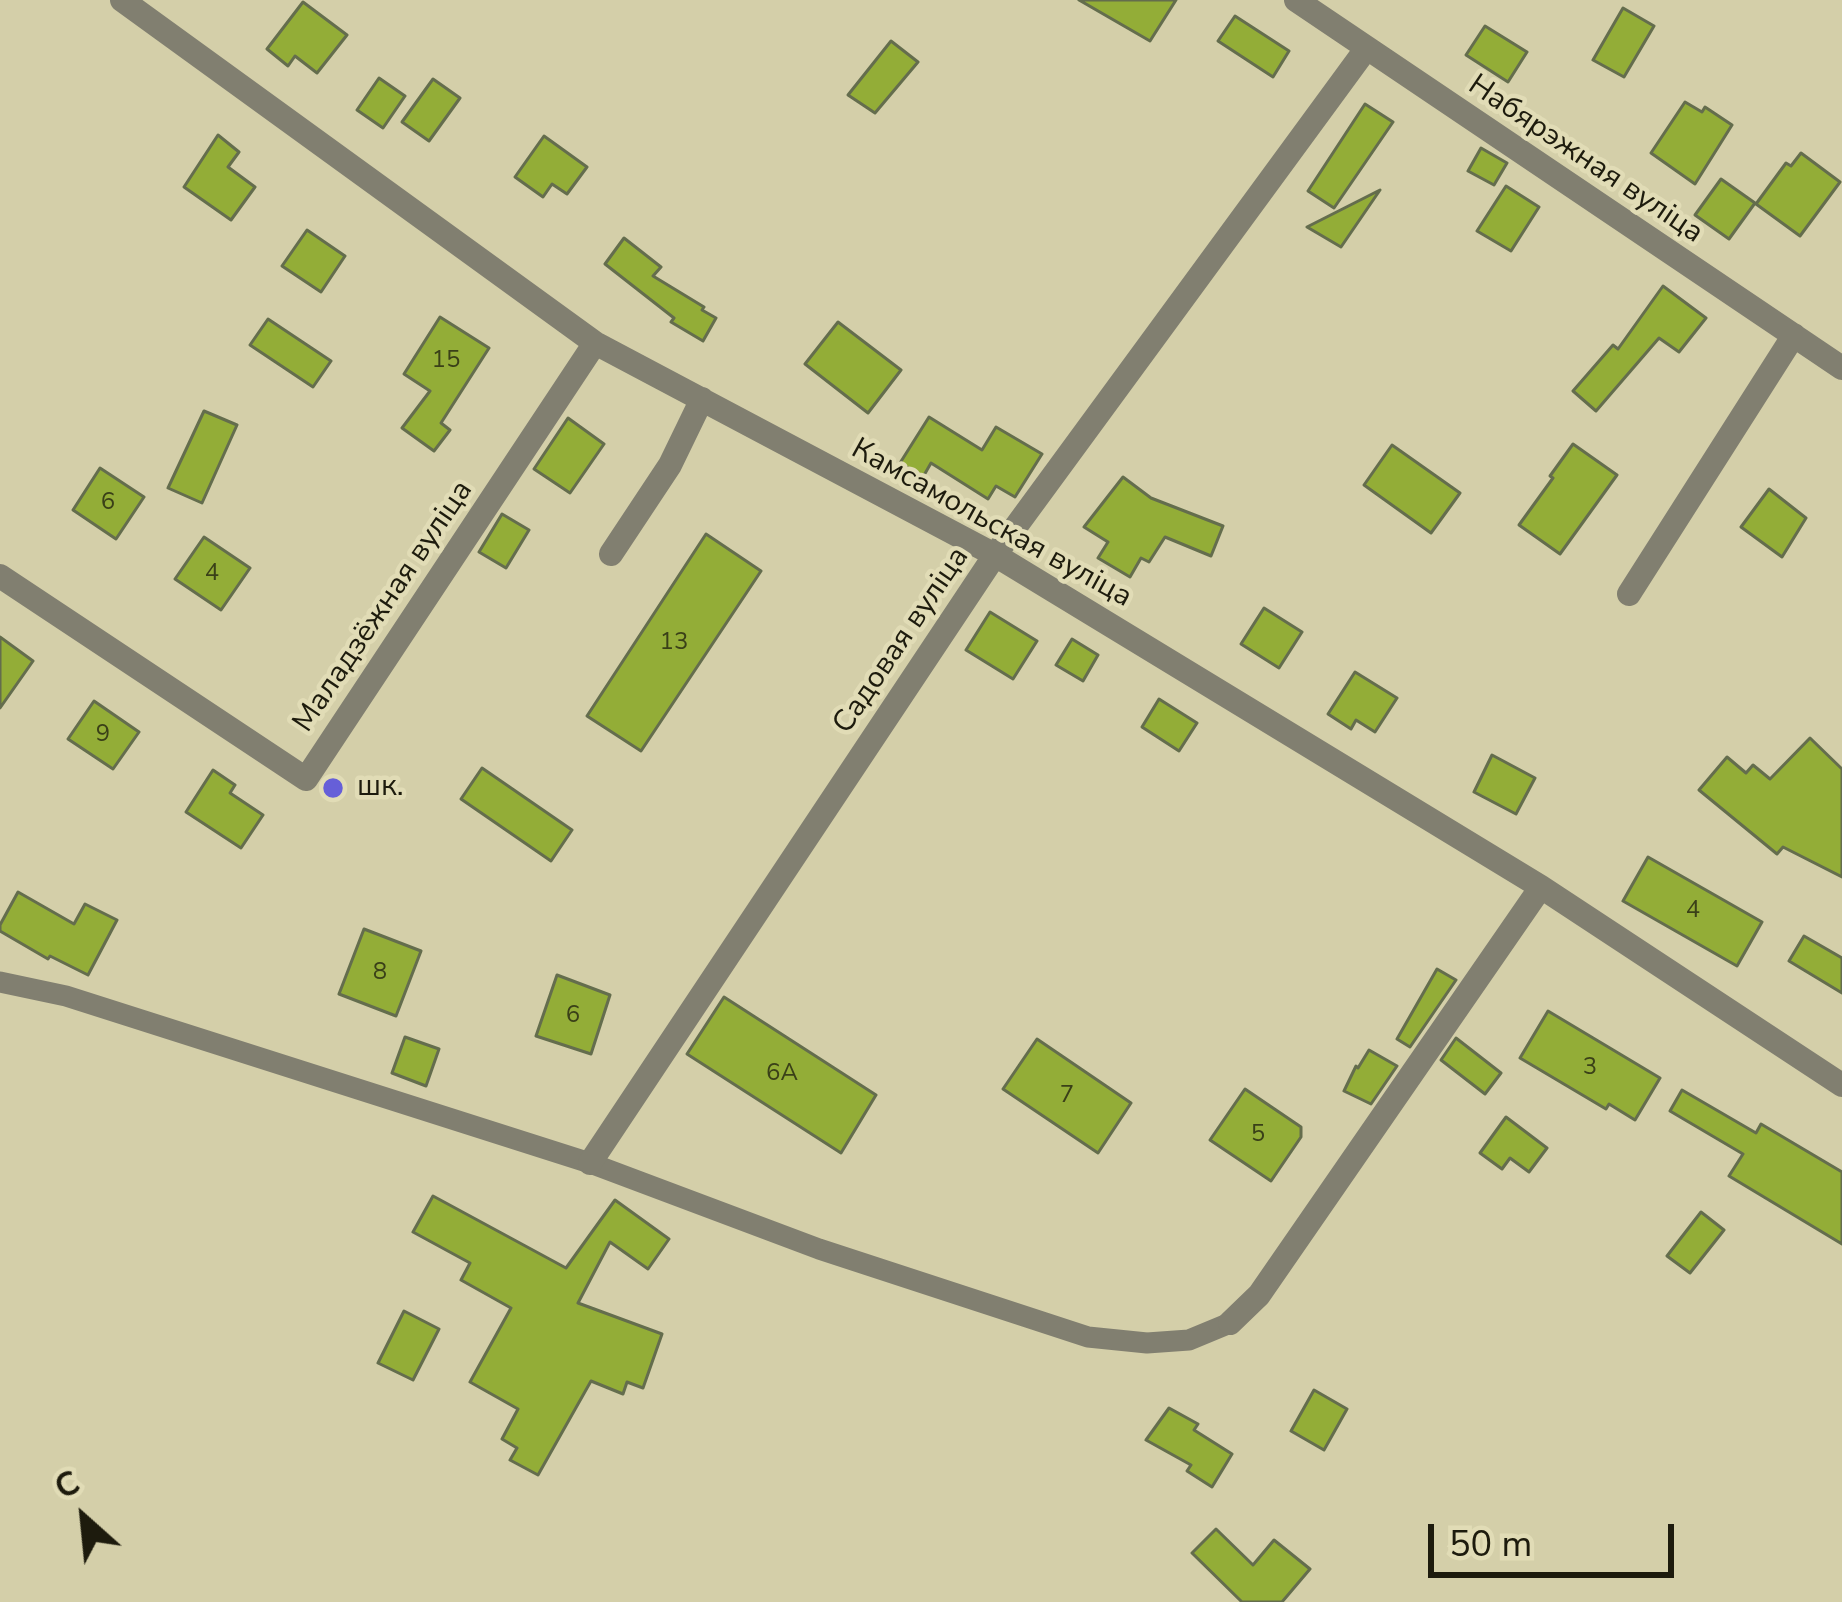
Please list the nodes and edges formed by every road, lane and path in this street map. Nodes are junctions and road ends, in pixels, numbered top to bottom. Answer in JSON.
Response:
{"nodes":[{"id":1,"x":122,"y":0,"type":"edge"},
{"id":2,"x":1296,"y":0,"type":"edge"},
{"id":3,"x":1366,"y":49,"type":"junction"},
{"id":4,"x":1794,"y":335,"type":"junction"},
{"id":5,"x":596,"y":343,"type":"junction"},
{"id":6,"x":1842,"y":368,"type":"edge"},
{"id":7,"x":702,"y":399,"type":"junction"},
{"id":8,"x":610,"y":554,"type":"dead end"},
{"id":9,"x":995,"y":556,"type":"junction"},
{"id":10,"x":0,"y":577,"type":"edge"},
{"id":11,"x":1629,"y":594,"type":"dead end"},
{"id":12,"x":1541,"y":887,"type":"junction"},
{"id":13,"x":0,"y":982,"type":"edge"},
{"id":14,"x":1842,"y":1085,"type":"edge"},
{"id":15,"x":590,"y":1162,"type":"junction"},
{"id":16,"x":1230,"y":1323,"type":"joint"}],
"edges":[{"from":1,"to":5,"type":"street","name":"Камсамольская вуліца"},
{"from":2,"to":3,"type":"street","name":"Набярэжная вуліца"},
{"from":3,"to":4,"type":"street","name":"Набярэжная вуліца"},
{"from":3,"to":9,"type":"street","name":"Садовая вуліца"},
{"from":4,"to":6,"type":"street","name":"Набярэжная вуліца"},
{"from":4,"to":11,"type":"street"},
{"from":5,"to":7,"type":"street","name":"Камсамольская вуліца"},
{"from":5,"to":10,"type":"street","name":"Маладзёжная вуліца"},
{"from":7,"to":8,"type":"street"},
{"from":7,"to":9,"type":"street","name":"Камсамольская вуліца"},
{"from":9,"to":12,"type":"street","name":"Камсамольская вуліца"},
{"from":9,"to":15,"type":"street","name":"Садовая вуліца"},
{"from":12,"to":14,"type":"street","name":"Камсамольская вуліца"},
{"from":12,"to":16,"type":"street"},
{"from":13,"to":15,"type":"lane"},
{"from":15,"to":16,"type":"lane"}]}
